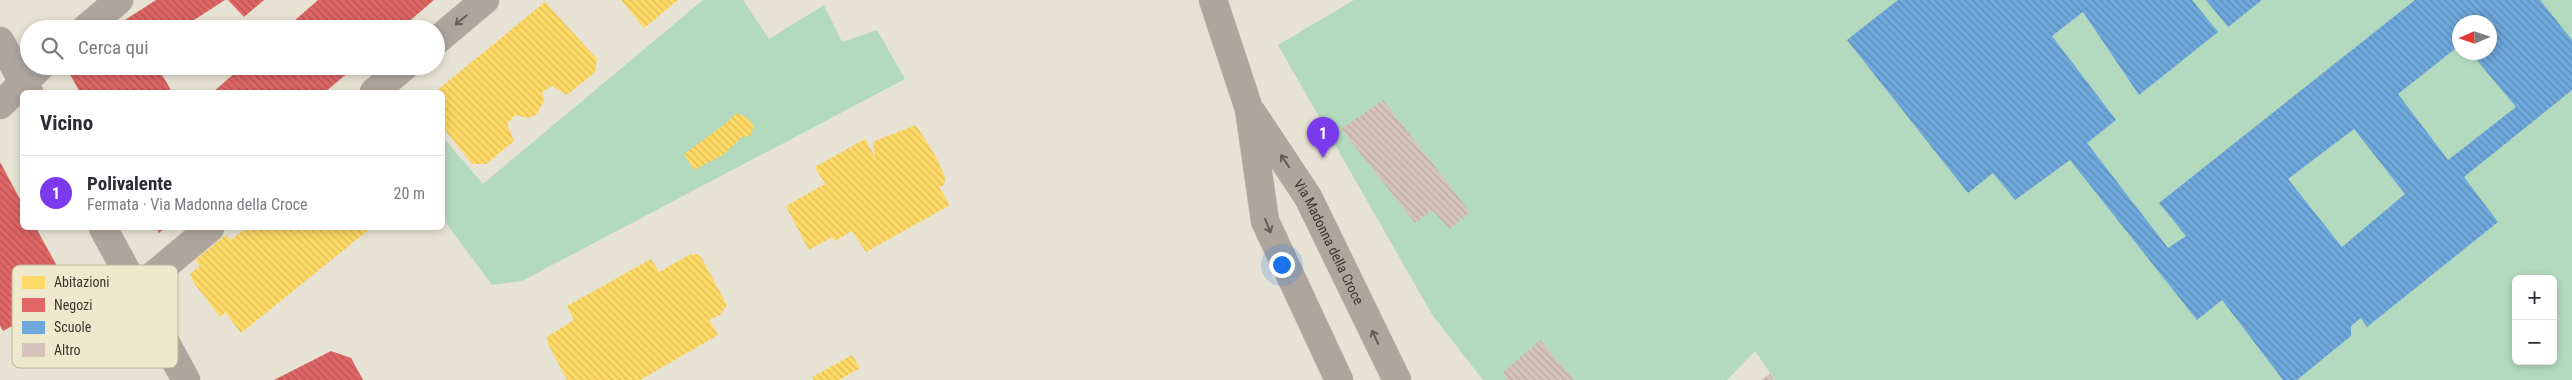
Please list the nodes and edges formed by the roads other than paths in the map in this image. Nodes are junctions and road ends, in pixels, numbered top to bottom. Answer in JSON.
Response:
{"nodes":[{"id":1,"x":119,"y":0,"type":"edge"},
{"id":2,"x":485,"y":0,"type":"edge"},
{"id":3,"x":1213,"y":0,"type":"edge"},
{"id":4,"x":96,"y":20,"type":"edge"},
{"id":5,"x":445,"y":33,"type":"edge"},
{"id":6,"x":0,"y":41,"type":"edge"},
{"id":7,"x":394,"y":75,"type":"edge"},
{"id":8,"x":23,"y":82,"type":"edge"},
{"id":9,"x":376,"y":90,"type":"edge"},
{"id":10,"x":0,"y":105,"type":"edge"},
{"id":11,"x":1249,"y":109,"type":"junction"},
{"id":12,"x":104,"y":230,"type":"edge"},
{"id":13,"x":208,"y":230,"type":"edge"},
{"id":14,"x":124,"y":265,"type":"edge"},
{"id":15,"x":166,"y":265,"type":"edge"},
{"id":16,"x":178,"y":365,"type":"edge"},
{"id":17,"x":186,"y":380,"type":"edge"},
{"id":18,"x":1338,"y":380,"type":"edge"},
{"id":19,"x":1397,"y":380,"type":"edge"}],
"edges":[{"from":1,"to":4,"type":"street"},
{"from":2,"to":5,"type":"street","one_way":true},
{"from":3,"to":11,"type":"street","name":"Via Madonna della Croce"},
{"from":6,"to":8,"type":"street"},
{"from":7,"to":9,"type":"street"},
{"from":8,"to":10,"type":"street"},
{"from":11,"to":18,"type":"street","name":"Via Madonna della Croce","one_way":true},
{"from":19,"to":11,"type":"street","name":"Via Madonna della Croce","one_way":true},
{"from":12,"to":14,"type":"street"},
{"from":13,"to":15,"type":"street"},
{"from":16,"to":17,"type":"street"}]}
